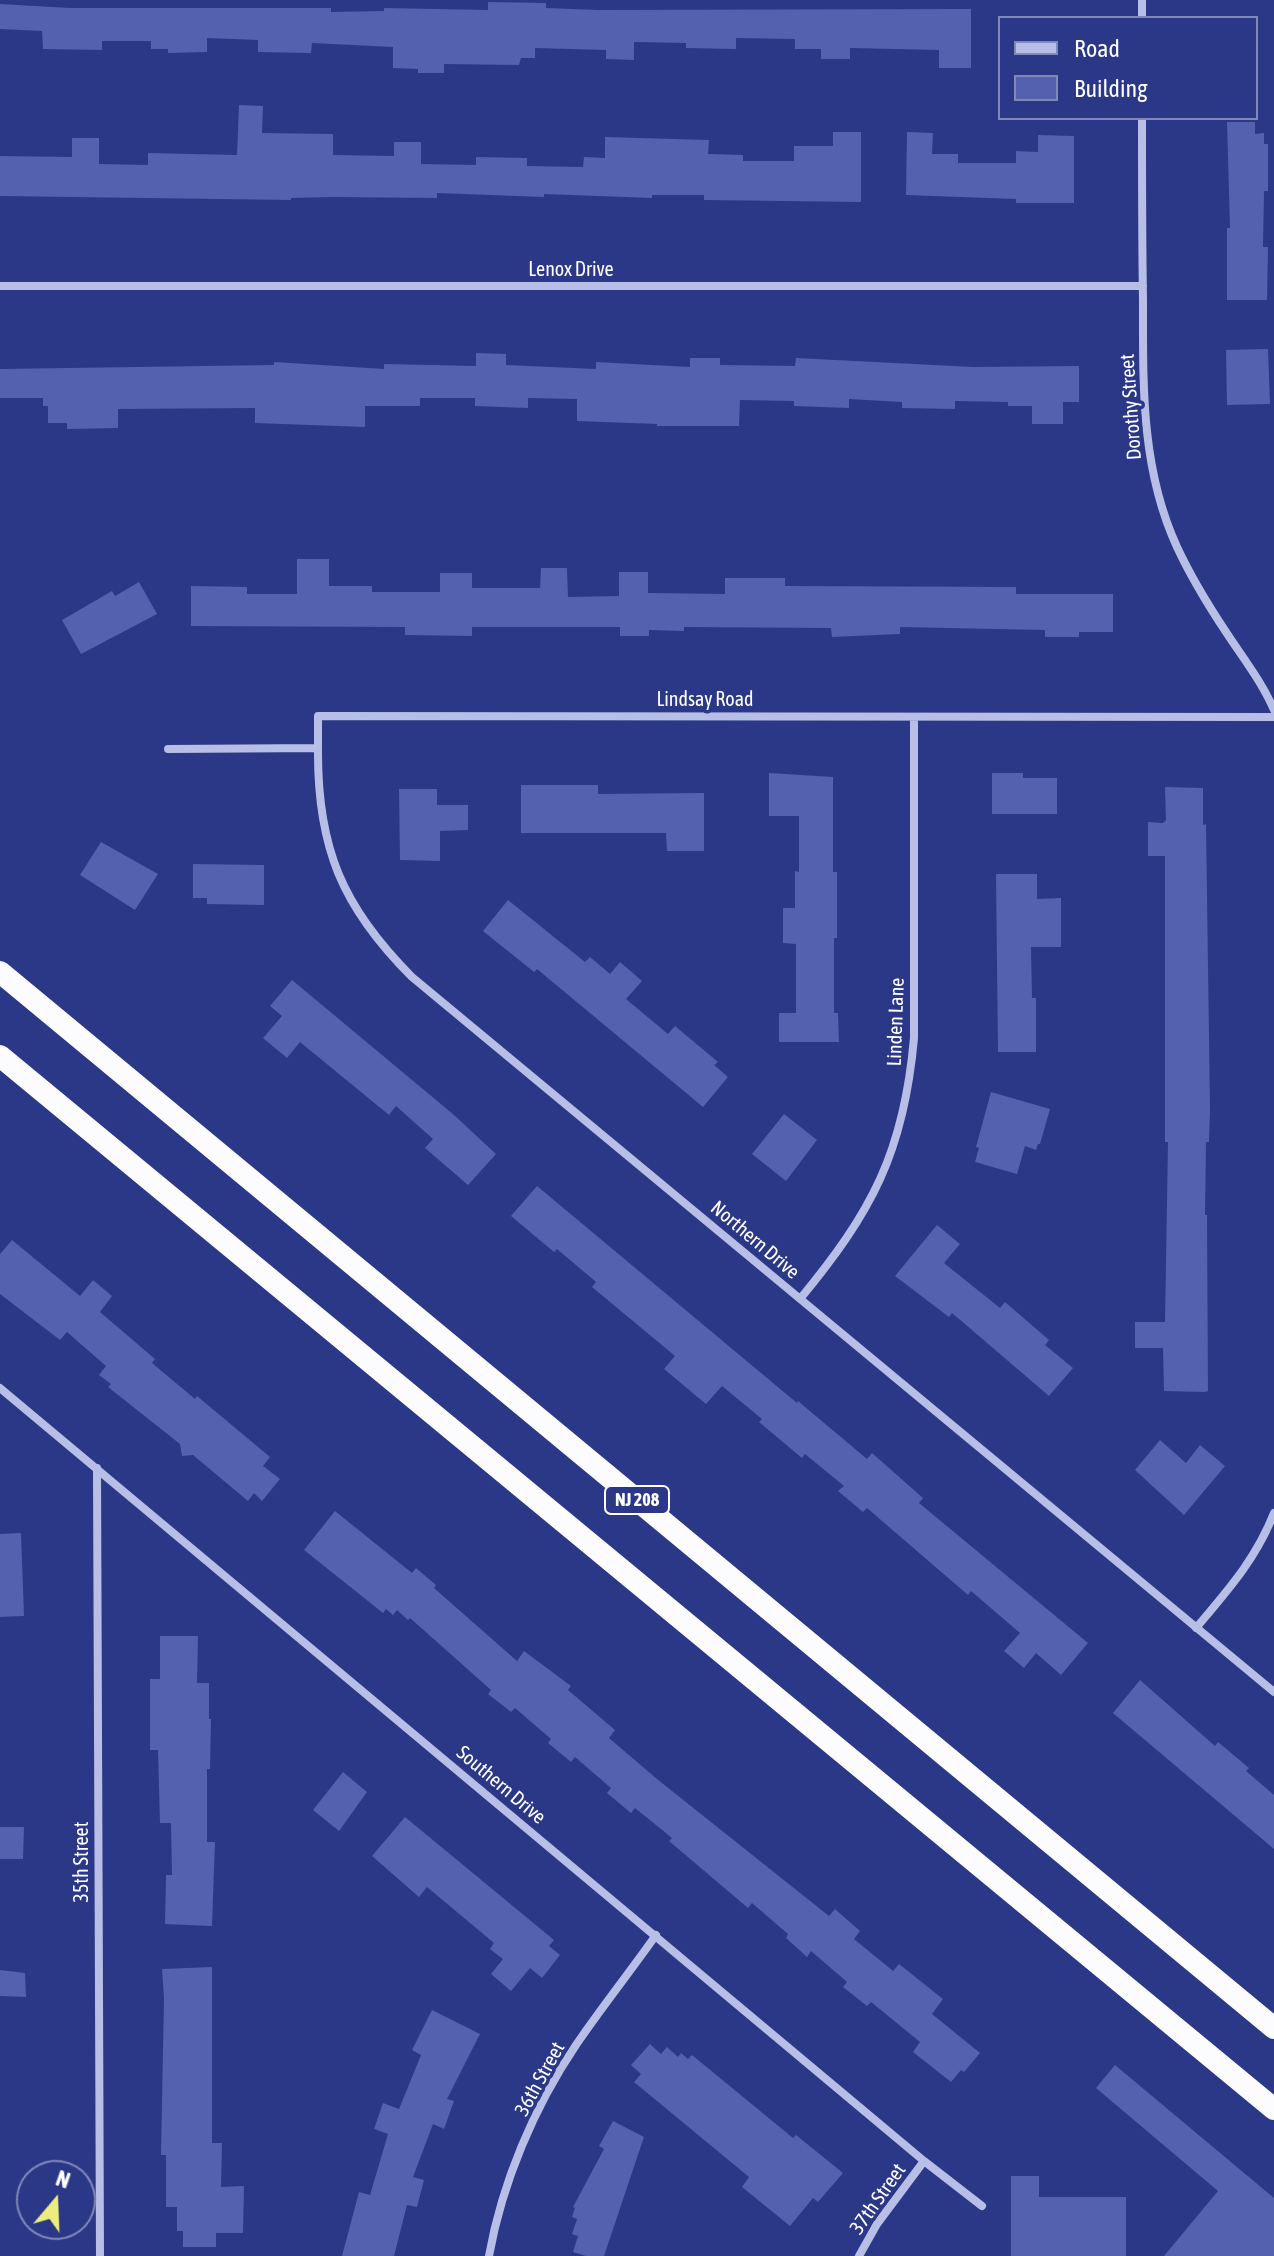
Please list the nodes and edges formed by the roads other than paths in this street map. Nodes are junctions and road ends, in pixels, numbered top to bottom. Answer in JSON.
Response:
{"nodes":[{"id":1,"x":1142,"y":120,"type":"edge"},
{"id":2,"x":0,"y":286,"type":"edge"},
{"id":3,"x":1143,"y":286,"type":"junction"},
{"id":4,"x":1274,"y":710,"type":"edge"},
{"id":5,"x":914,"y":717,"type":"junction"},
{"id":6,"x":1274,"y":717,"type":"edge"},
{"id":7,"x":318,"y":748,"type":"junction"},
{"id":8,"x":168,"y":749,"type":"dead end"},
{"id":9,"x":0,"y":972,"type":"edge"},
{"id":10,"x":0,"y":1056,"type":"edge"},
{"id":11,"x":800,"y":1299,"type":"junction"},
{"id":12,"x":0,"y":1388,"type":"edge"},
{"id":13,"x":97,"y":1468,"type":"junction"},
{"id":14,"x":1274,"y":1513,"type":"edge"},
{"id":15,"x":1196,"y":1628,"type":"junction"},
{"id":16,"x":1274,"y":1692,"type":"edge"},
{"id":17,"x":656,"y":1935,"type":"junction"},
{"id":18,"x":1274,"y":2028,"type":"edge"},
{"id":19,"x":1274,"y":2109,"type":"edge"},
{"id":20,"x":924,"y":2161,"type":"junction"},
{"id":21,"x":982,"y":2206,"type":"dead end"},
{"id":22,"x":100,"y":2256,"type":"edge"},
{"id":23,"x":489,"y":2256,"type":"edge"},
{"id":24,"x":859,"y":2256,"type":"edge"}],
"edges":[{"from":1,"to":3,"type":"street","name":"Dorothy Street"},
{"from":2,"to":3,"type":"street","name":"Lenox Drive"},
{"from":3,"to":4,"type":"street","name":"Dorothy Street"},
{"from":5,"to":6,"type":"street","name":"Lindsay Road"},
{"from":5,"to":7,"type":"street","name":"Lindsay Road"},
{"from":5,"to":11,"type":"street","name":"Linden Lane"},
{"from":7,"to":8,"type":"street"},
{"from":7,"to":11,"type":"street","name":"Northern Drive"},
{"from":9,"to":18,"type":"highway","number":"NJ 208"},
{"from":10,"to":19,"type":"highway"},
{"from":11,"to":15,"type":"street","name":"Northern Drive"},
{"from":12,"to":13,"type":"street","name":"Southern Drive"},
{"from":13,"to":17,"type":"street","name":"Southern Drive"},
{"from":13,"to":22,"type":"street","name":"35th Street"},
{"from":14,"to":15,"type":"street"},
{"from":15,"to":16,"type":"street","name":"Northern Drive"},
{"from":17,"to":20,"type":"street","name":"Southern Drive"},
{"from":17,"to":23,"type":"street","name":"36th Street"},
{"from":20,"to":21,"type":"street","name":"Southern Drive"},
{"from":20,"to":24,"type":"street","name":"37th Street"}]}
